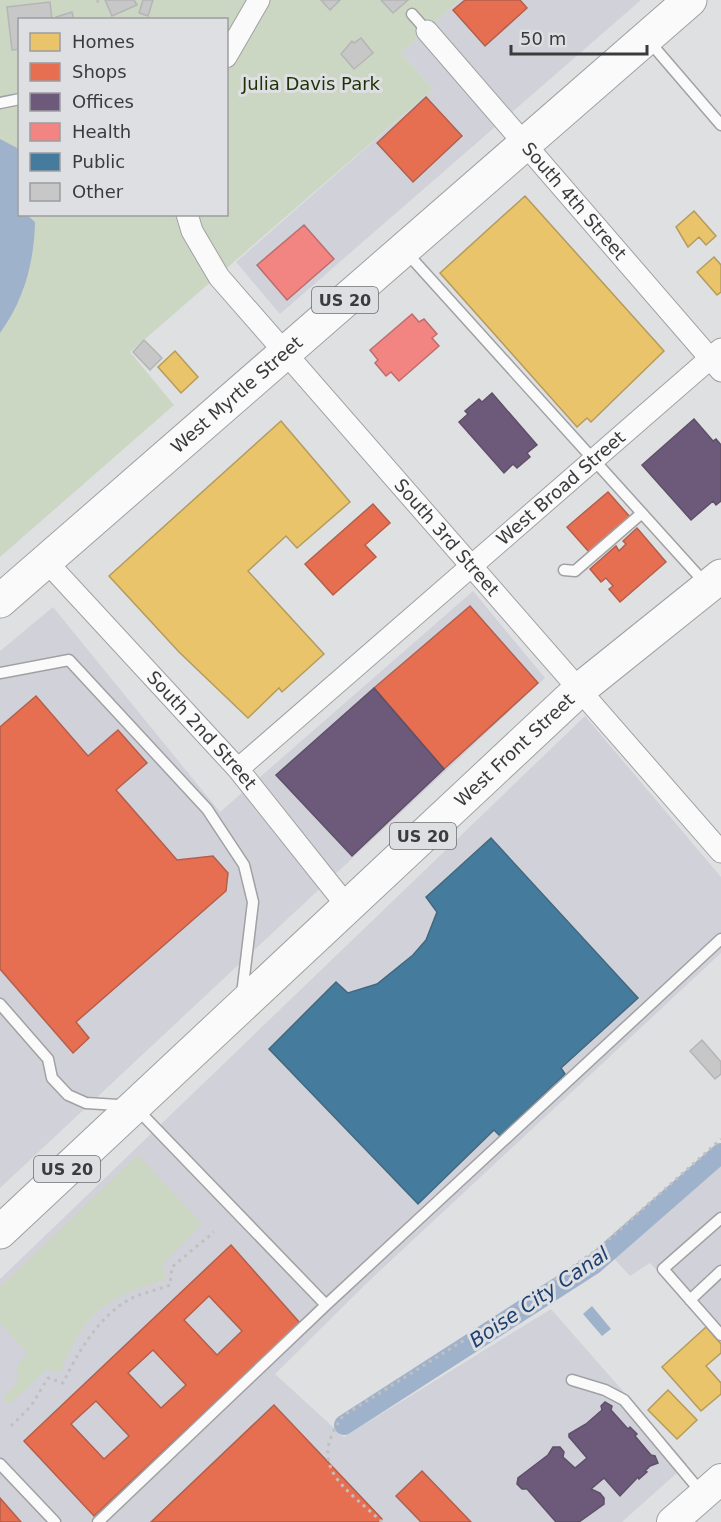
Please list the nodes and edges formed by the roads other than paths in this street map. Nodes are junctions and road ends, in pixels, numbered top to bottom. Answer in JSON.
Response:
{"nodes":[{"id":1,"x":259,"y":0,"type":"edge"},
{"id":2,"x":690,"y":0,"type":"edge"},
{"id":3,"x":412,"y":14,"type":"dead end"},
{"id":4,"x":426,"y":31,"type":"joint"},
{"id":5,"x":646,"y":38,"type":"junction"},
{"id":6,"x":228,"y":54,"type":"edge"},
{"id":7,"x":18,"y":99,"type":"edge"},
{"id":8,"x":0,"y":103,"type":"edge"},
{"id":9,"x":721,"y":125,"type":"edge"},
{"id":10,"x":524,"y":145,"type":"junction"},
{"id":11,"x":188,"y":216,"type":"edge"},
{"id":12,"x":403,"y":249,"type":"junction"},
{"id":13,"x":285,"y":353,"type":"junction"},
{"id":14,"x":717,"y":359,"type":"edge"},
{"id":15,"x":594,"y":460,"type":"junction"},
{"id":16,"x":642,"y":513,"type":"junction"},
{"id":17,"x":46,"y":561,"type":"junction"},
{"id":18,"x":471,"y":566,"type":"junction"},
{"id":19,"x":564,"y":570,"type":"dead end"},
{"id":20,"x":715,"y":581,"type":"edge"},
{"id":21,"x":0,"y":601,"type":"edge"},
{"id":22,"x":0,"y":673,"type":"edge"},
{"id":23,"x":579,"y":690,"type":"junction"},
{"id":24,"x":238,"y":769,"type":"junction"},
{"id":25,"x":721,"y":852,"type":"edge"},
{"id":26,"x":347,"y":906,"type":"junction"},
{"id":27,"x":721,"y":939,"type":"edge"},
{"id":28,"x":0,"y":1005,"type":"edge"},
{"id":29,"x":240,"y":1006,"type":"junction"},
{"id":30,"x":134,"y":1106,"type":"junction"},
{"id":31,"x":721,"y":1218,"type":"edge"},
{"id":32,"x":0,"y":1232,"type":"edge"},
{"id":33,"x":721,"y":1271,"type":"edge"},
{"id":34,"x":690,"y":1300,"type":"junction"},
{"id":35,"x":326,"y":1305,"type":"junction"},
{"id":36,"x":721,"y":1335,"type":"edge"},
{"id":37,"x":572,"y":1380,"type":"dead end"},
{"id":38,"x":0,"y":1464,"type":"edge"},
{"id":39,"x":712,"y":1487,"type":"edge"},
{"id":40,"x":55,"y":1522,"type":"edge"},
{"id":41,"x":98,"y":1522,"type":"edge"},
{"id":42,"x":672,"y":1522,"type":"edge"}],
"edges":[{"from":1,"to":6,"type":"street"},
{"from":2,"to":5,"type":"main road","name":"West Myrtle Street","number":"US 20"},
{"from":3,"to":4,"type":"lane"},
{"from":4,"to":10,"type":"street","name":"South 4th Street"},
{"from":5,"to":9,"type":"lane"},
{"from":5,"to":10,"type":"main road","name":"West Myrtle Street","number":"US 20"},
{"from":7,"to":8,"type":"lane"},
{"from":10,"to":12,"type":"main road","name":"West Myrtle Street","number":"US 20"},
{"from":10,"to":14,"type":"street","name":"South 4th Street"},
{"from":11,"to":13,"type":"street","name":"South 3rd Street"},
{"from":12,"to":13,"type":"main road","name":"West Myrtle Street","number":"US 20"},
{"from":12,"to":15,"type":"lane"},
{"from":13,"to":17,"type":"main road","name":"West Myrtle Street","number":"US 20"},
{"from":13,"to":18,"type":"street","name":"South 3rd Street"},
{"from":14,"to":15,"type":"street","name":"West Broad Street"},
{"from":15,"to":16,"type":"lane"},
{"from":15,"to":18,"type":"street","name":"West Broad Street"},
{"from":16,"to":19,"type":"lane"},
{"from":16,"to":20,"type":"lane"},
{"from":17,"to":21,"type":"main road","name":"West Myrtle Street","number":"US 20"},
{"from":17,"to":24,"type":"street","name":"South 2nd Street"},
{"from":18,"to":23,"type":"street","name":"South 3rd Street"},
{"from":18,"to":24,"type":"street","name":"West Broad Street"},
{"from":20,"to":23,"type":"main road","name":"West Front Street","number":"US 20"},
{"from":22,"to":29,"type":"lane"},
{"from":23,"to":25,"type":"street","name":"South 3rd Street"},
{"from":23,"to":26,"type":"main road","name":"West Front Street","number":"US 20"},
{"from":24,"to":26,"type":"street","name":"South 2nd Street"},
{"from":26,"to":29,"type":"main road","name":"West Front Street","number":"US 20"},
{"from":27,"to":35,"type":"lane"},
{"from":28,"to":30,"type":"lane"},
{"from":29,"to":30,"type":"main road","name":"West Front Street","number":"US 20"},
{"from":30,"to":32,"type":"main road","number":"US 20"},
{"from":30,"to":35,"type":"lane"},
{"from":31,"to":34,"type":"lane"},
{"from":33,"to":34,"type":"lane"},
{"from":34,"to":36,"type":"lane"},
{"from":35,"to":41,"type":"lane"},
{"from":37,"to":39,"type":"lane"},
{"from":38,"to":40,"type":"lane"},
{"from":39,"to":42,"type":"main road"}]}
